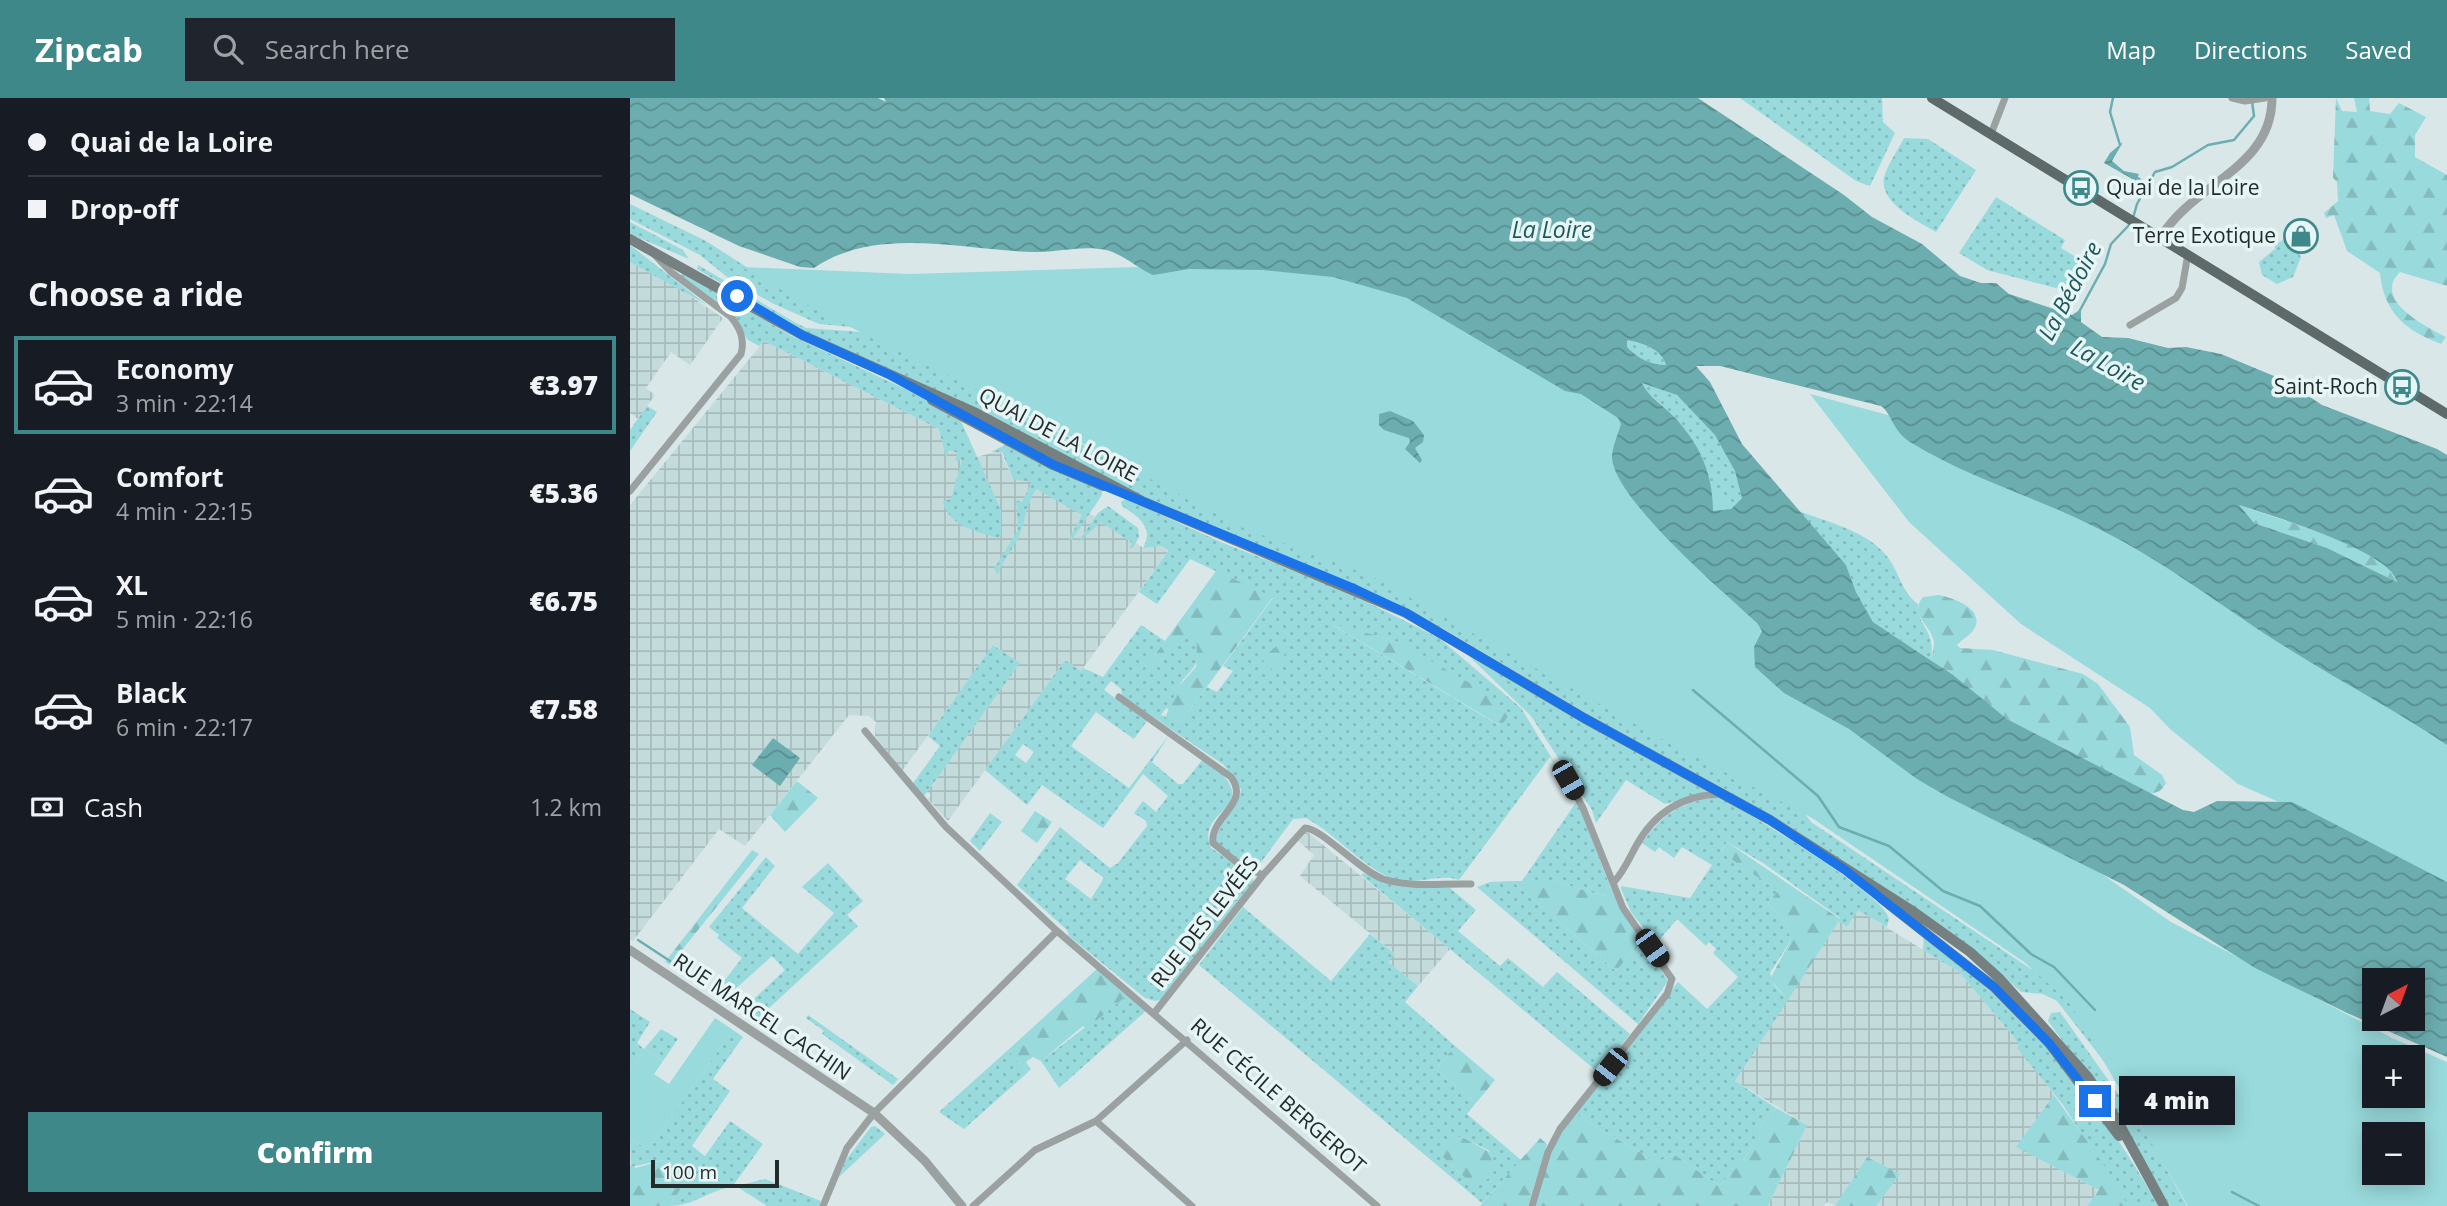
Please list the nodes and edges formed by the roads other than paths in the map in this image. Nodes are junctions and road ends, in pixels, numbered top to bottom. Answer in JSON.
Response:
{"nodes":[{"id":1,"x":1932,"y":98,"type":"edge"},
{"id":2,"x":2005,"y":98,"type":"edge"},
{"id":3,"x":2232,"y":98,"type":"edge"},
{"id":4,"x":2272,"y":98,"type":"edge"},
{"id":5,"x":2261,"y":99,"type":"edge"},
{"id":6,"x":1986,"y":131,"type":"junction"},
{"id":7,"x":2161,"y":237,"type":"junction"},
{"id":8,"x":630,"y":239,"type":"edge"},
{"id":9,"x":652,"y":249,"type":"junction"},
{"id":10,"x":2188,"y":254,"type":"junction"},
{"id":11,"x":2130,"y":325,"type":"dead end"},
{"id":12,"x":2447,"y":414,"type":"edge"},
{"id":13,"x":630,"y":491,"type":"edge"},
{"id":14,"x":1119,"y":697,"type":"dead end"},
{"id":15,"x":865,"y":731,"type":"dead end"},
{"id":16,"x":1568,"y":780,"type":"dead end"},
{"id":17,"x":1724,"y":793,"type":"junction"},
{"id":18,"x":1263,"y":875,"type":"junction"},
{"id":19,"x":1613,"y":883,"type":"junction"},
{"id":20,"x":1471,"y":884,"type":"dead end"},
{"id":21,"x":1057,"y":930,"type":"junction"},
{"id":22,"x":630,"y":950,"type":"edge"},
{"id":23,"x":1155,"y":1012,"type":"junction"},
{"id":24,"x":1187,"y":1040,"type":"junction"},
{"id":25,"x":874,"y":1113,"type":"junction"},
{"id":26,"x":1096,"y":1121,"type":"junction"},
{"id":27,"x":823,"y":1206,"type":"edge"},
{"id":28,"x":962,"y":1206,"type":"edge"},
{"id":29,"x":973,"y":1206,"type":"edge"},
{"id":30,"x":1192,"y":1206,"type":"edge"},
{"id":31,"x":1377,"y":1206,"type":"edge"},
{"id":32,"x":1532,"y":1206,"type":"edge"},
{"id":33,"x":2164,"y":1206,"type":"edge"}],
"edges":[{"from":1,"to":6,"type":"main road"},
{"from":2,"to":6,"type":"street"},
{"from":3,"to":5,"type":"street"},
{"from":4,"to":7,"type":"street"},
{"from":6,"to":7,"type":"main road"},
{"from":7,"to":10,"type":"main road"},
{"from":8,"to":9,"type":"main road","name":"QUAI DE LA LOIRE"},
{"from":9,"to":13,"type":"street"},
{"from":9,"to":17,"type":"main road","name":"QUAI DE LA LOIRE"},
{"from":10,"to":11,"type":"street"},
{"from":10,"to":12,"type":"main road"},
{"from":14,"to":18,"type":"street"},
{"from":15,"to":21,"type":"street","name":"RUE DES LEVÉES"},
{"from":16,"to":19,"type":"street"},
{"from":17,"to":19,"type":"street"},
{"from":17,"to":33,"type":"main road","name":"QUAI DE LA LOIRE"},
{"from":18,"to":20,"type":"street","name":"RUE DES LEVÉES"},
{"from":18,"to":23,"type":"street","name":"RUE DES LEVÉES"},
{"from":19,"to":32,"type":"street"},
{"from":21,"to":23,"type":"street","name":"RUE DES LEVÉES"},
{"from":21,"to":25,"type":"street"},
{"from":22,"to":25,"type":"street","name":"RUE MARCEL CACHIN"},
{"from":23,"to":24,"type":"street","name":"RUE CÉCILE BERGEROT"},
{"from":24,"to":26,"type":"street"},
{"from":24,"to":31,"type":"street","name":"RUE CÉCILE BERGEROT"},
{"from":25,"to":27,"type":"street"},
{"from":25,"to":28,"type":"street","name":"RUE MARCEL CACHIN"},
{"from":26,"to":29,"type":"street"},
{"from":26,"to":30,"type":"street"}]}
